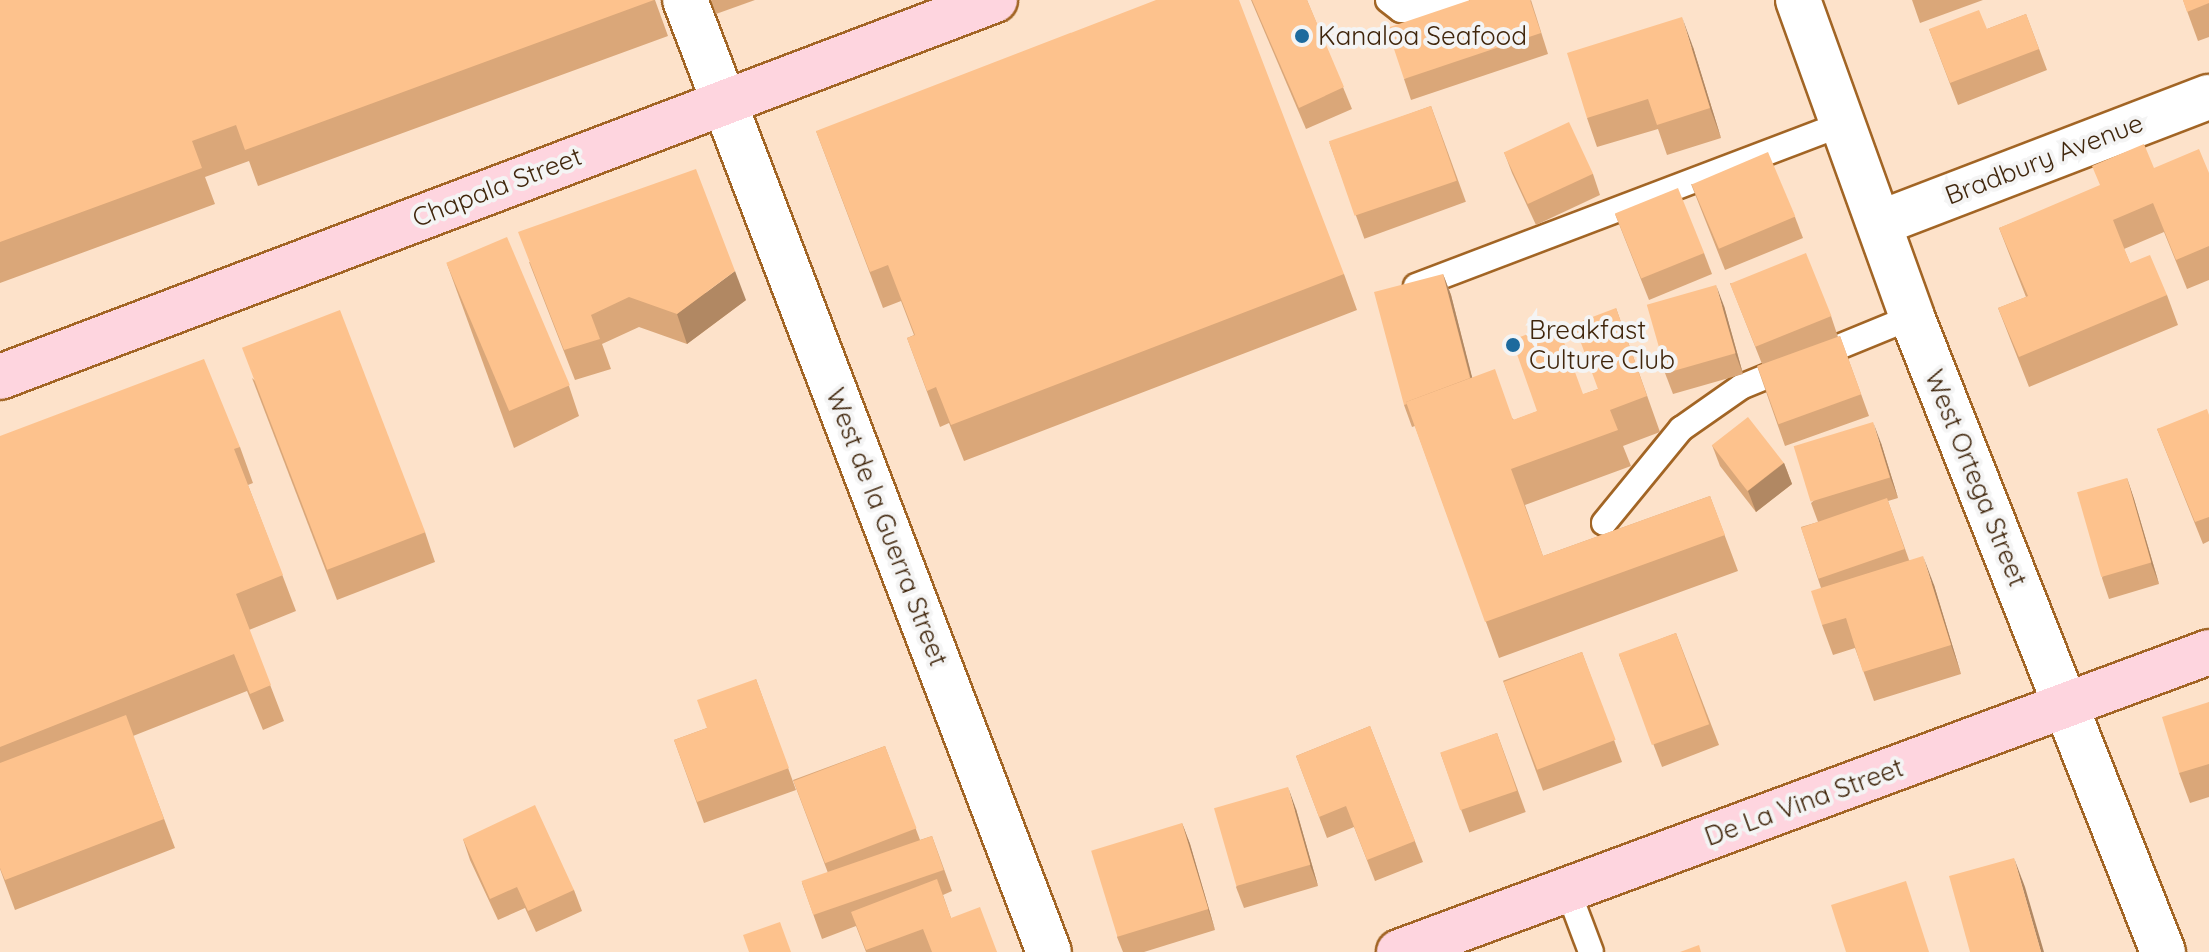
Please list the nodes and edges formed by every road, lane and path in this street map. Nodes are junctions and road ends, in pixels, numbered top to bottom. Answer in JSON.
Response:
{"nodes":[{"id":1,"x":685,"y":0,"type":"edge"},
{"id":2,"x":995,"y":0,"type":"edge"},
{"id":3,"x":1388,"y":0,"type":"edge"},
{"id":4,"x":1457,"y":0,"type":"edge"},
{"id":5,"x":1798,"y":0,"type":"edge"},
{"id":6,"x":2209,"y":97,"type":"edge"},
{"id":7,"x":723,"y":102,"type":"junction"},
{"id":8,"x":1842,"y":124,"type":"junction"},
{"id":9,"x":1880,"y":223,"type":"junction"},
{"id":10,"x":1416,"y":286,"type":"edge"},
{"id":11,"x":1912,"y":317,"type":"junction"},
{"id":12,"x":0,"y":377,"type":"edge"},
{"id":13,"x":1604,"y":523,"type":"dead end"},
{"id":14,"x":2209,"y":652,"type":"edge"},
{"id":15,"x":2063,"y":707,"type":"junction"},
{"id":16,"x":1567,"y":888,"type":"junction"},
{"id":17,"x":1049,"y":952,"type":"edge"},
{"id":18,"x":1399,"y":952,"type":"edge"},
{"id":19,"x":1591,"y":952,"type":"edge"},
{"id":20,"x":2163,"y":952,"type":"edge"}],
"edges":[{"from":1,"to":7,"type":"street","name":"West de la Guerra Street"},
{"from":2,"to":7,"type":"main road","name":"Chapala Street"},
{"from":3,"to":4,"type":"lane"},
{"from":5,"to":8,"type":"street","name":"West Ortega Street"},
{"from":6,"to":9,"type":"street","name":"Bradbury Avenue"},
{"from":7,"to":12,"type":"main road","name":"Chapala Street"},
{"from":7,"to":17,"type":"street","name":"West de la Guerra Street"},
{"from":8,"to":9,"type":"street","name":"West Ortega Street"},
{"from":8,"to":10,"type":"lane"},
{"from":9,"to":11,"type":"street","name":"West Ortega Street"},
{"from":11,"to":13,"type":"lane"},
{"from":11,"to":15,"type":"street","name":"West Ortega Street"},
{"from":14,"to":15,"type":"main road","name":"De La Vina Street"},
{"from":15,"to":16,"type":"main road","name":"De La Vina Street"},
{"from":15,"to":20,"type":"street","name":"West Ortega Street"},
{"from":16,"to":18,"type":"main road","name":"De La Vina Street"},
{"from":16,"to":19,"type":"lane"}]}
